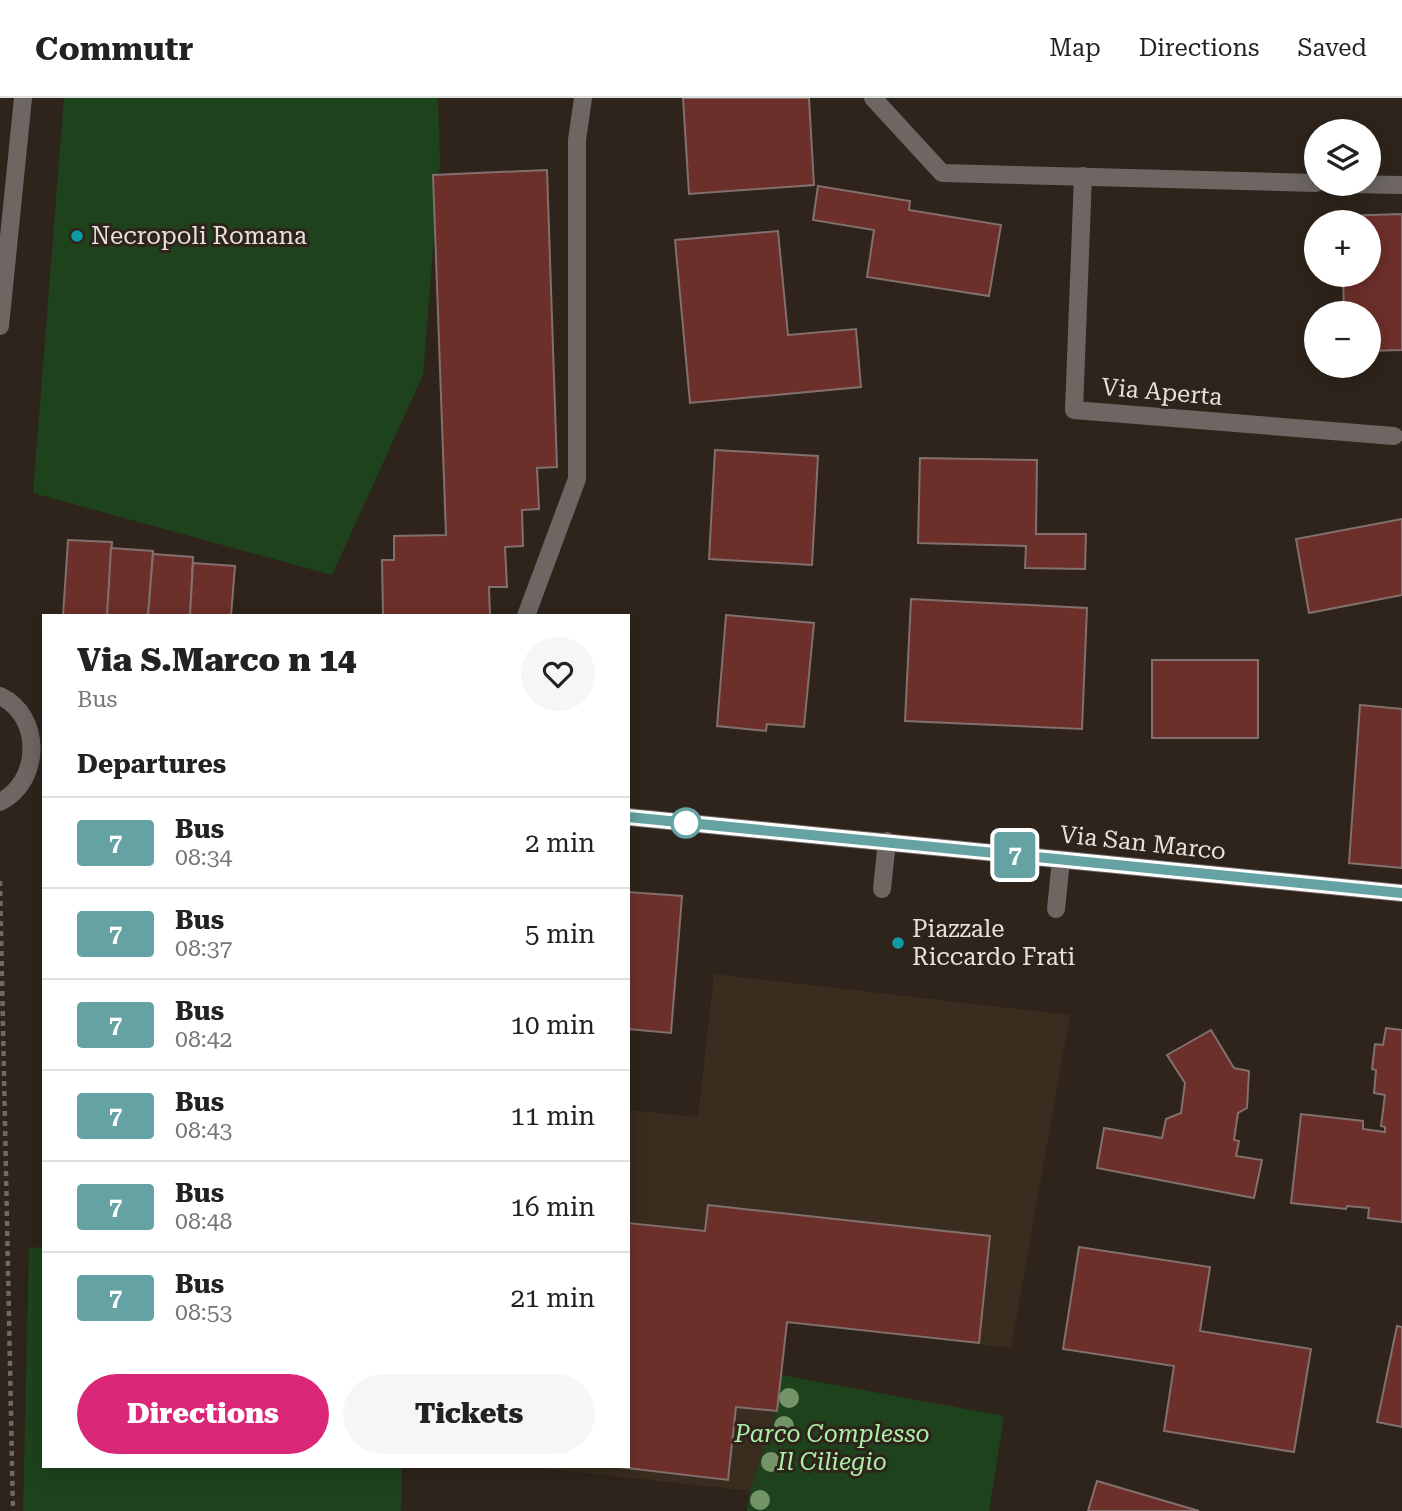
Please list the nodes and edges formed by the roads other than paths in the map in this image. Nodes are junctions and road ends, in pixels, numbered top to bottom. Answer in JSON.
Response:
{"nodes":[{"id":1,"x":23,"y":98,"type":"edge"},
{"id":2,"x":583,"y":98,"type":"edge"},
{"id":3,"x":873,"y":98,"type":"edge"},
{"id":4,"x":1083,"y":176,"type":"junction"},
{"id":5,"x":1304,"y":183,"type":"edge"},
{"id":6,"x":1381,"y":185,"type":"edge"},
{"id":7,"x":1402,"y":185,"type":"edge"},
{"id":8,"x":0,"y":326,"type":"edge"},
{"id":9,"x":1394,"y":436,"type":"dead end"},
{"id":10,"x":527,"y":614,"type":"edge"},
{"id":11,"x":0,"y":681,"type":"edge"},
{"id":12,"x":4,"y":698,"type":"edge"},
{"id":13,"x":38,"y":745,"type":"edge"},
{"id":14,"x":42,"y":778,"type":"edge"},
{"id":15,"x":24,"y":781,"type":"junction"},
{"id":16,"x":0,"y":803,"type":"edge"},
{"id":17,"x":630,"y":817,"type":"edge"},
{"id":18,"x":887,"y":841,"type":"junction"},
{"id":19,"x":1061,"y":860,"type":"junction"},
{"id":20,"x":882,"y":889,"type":"dead end"},
{"id":21,"x":1402,"y":894,"type":"edge"},
{"id":22,"x":1056,"y":909,"type":"dead end"}],
"edges":[{"from":1,"to":8,"type":"street"},
{"from":2,"to":10,"type":"street"},
{"from":3,"to":4,"type":"street"},
{"from":4,"to":5,"type":"street"},
{"from":4,"to":9,"type":"street","name":"Via Aperta"},
{"from":6,"to":7,"type":"street"},
{"from":11,"to":12,"type":"street"},
{"from":12,"to":13,"type":"street"},
{"from":13,"to":15,"type":"street"},
{"from":14,"to":15,"type":"street"},
{"from":15,"to":16,"type":"street"},
{"from":17,"to":18,"type":"street","name":"Via San Marco"},
{"from":18,"to":19,"type":"street","name":"Via San Marco"},
{"from":18,"to":20,"type":"street"},
{"from":19,"to":21,"type":"street","name":"Via San Marco"},
{"from":19,"to":22,"type":"street"}]}
